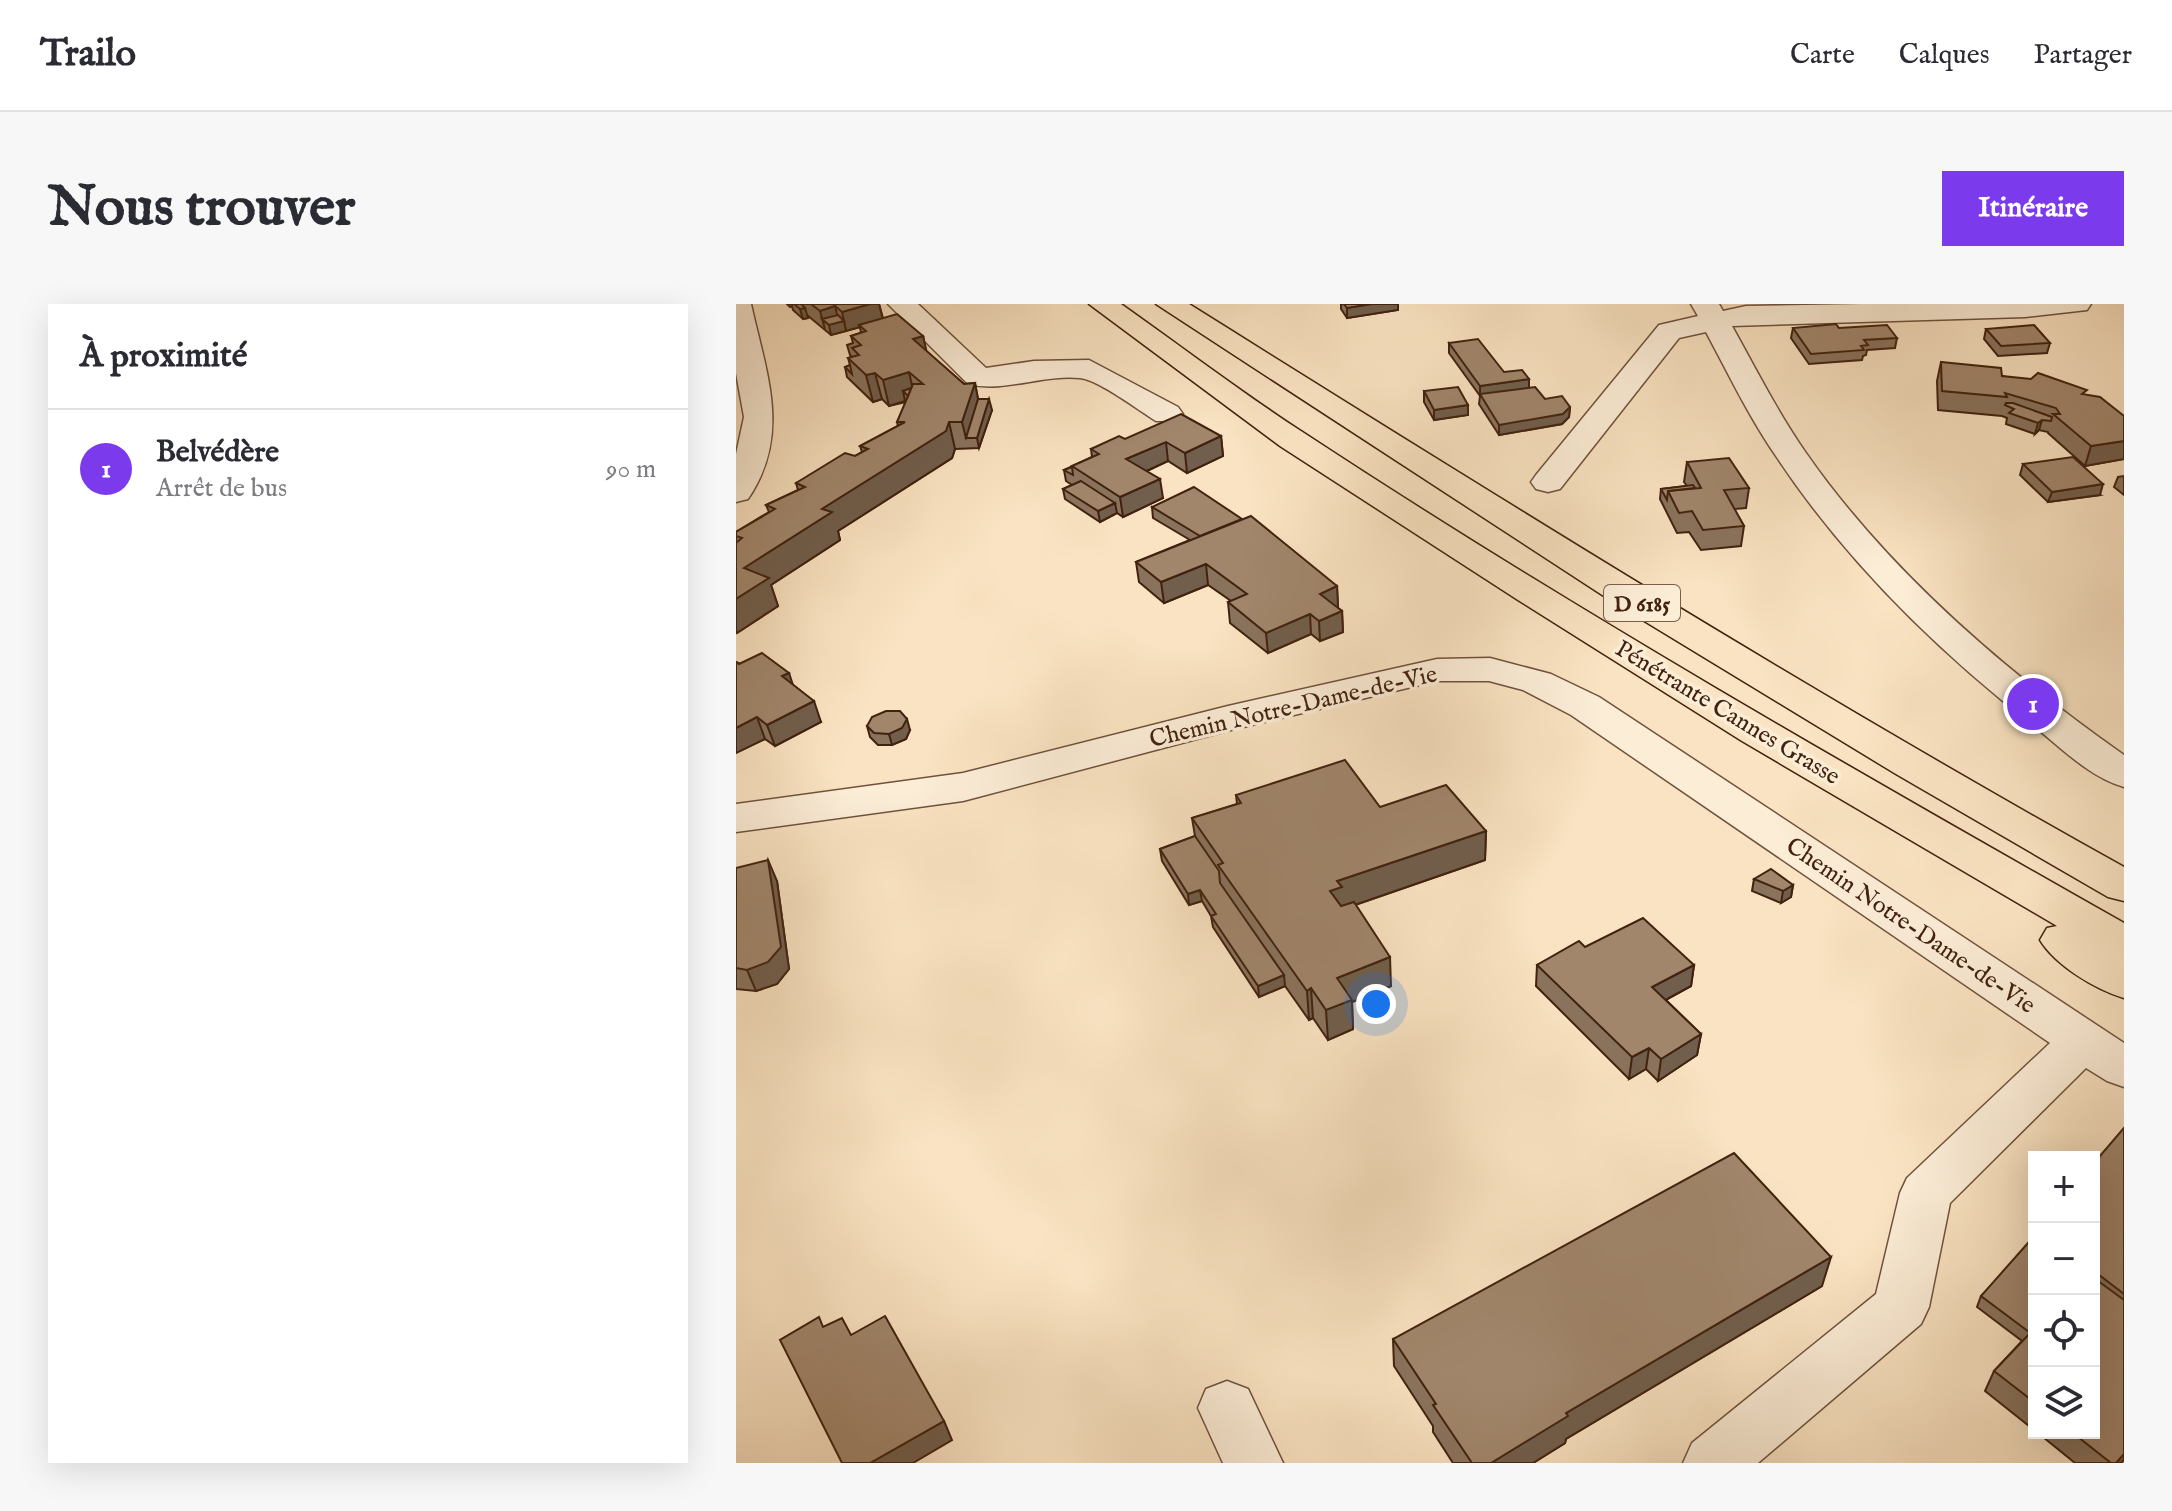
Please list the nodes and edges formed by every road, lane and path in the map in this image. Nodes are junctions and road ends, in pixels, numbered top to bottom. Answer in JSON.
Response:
{"nodes":[{"id":1,"x":737,"y":304,"type":"edge"},
{"id":2,"x":902,"y":304,"type":"edge"},
{"id":3,"x":1103,"y":304,"type":"edge"},
{"id":4,"x":1170,"y":304,"type":"edge"},
{"id":5,"x":2077,"y":304,"type":"edge"},
{"id":6,"x":1709,"y":311,"type":"edge"},
{"id":7,"x":1167,"y":414,"type":"dead end"},
{"id":8,"x":740,"y":477,"type":"edge"},
{"id":9,"x":1548,"y":482,"type":"dead end"},
{"id":10,"x":1756,"y":732,"type":"junction"},
{"id":11,"x":2124,"y":774,"type":"edge"},
{"id":12,"x":736,"y":818,"type":"edge"},
{"id":13,"x":2124,"y":886,"type":"edge"},
{"id":14,"x":2124,"y":944,"type":"edge"},
{"id":15,"x":2124,"y":981,"type":"edge"},
{"id":16,"x":2104,"y":1054,"type":"edge"},
{"id":17,"x":1227,"y":1408,"type":"dead end"},
{"id":18,"x":1253,"y":1463,"type":"edge"},
{"id":19,"x":1713,"y":1463,"type":"edge"}],
"edges":[{"from":1,"to":8,"type":"street"},
{"from":2,"to":7,"type":"street"},
{"from":3,"to":10,"type":"highway","name":"Pénétrante Cannes Grasse","number":"D 6185"},
{"from":4,"to":13,"type":"highway","name":"Pénétrante Cannes Grasse","number":"D 6185"},
{"from":5,"to":6,"type":"street"},
{"from":6,"to":9,"type":"street"},
{"from":6,"to":11,"type":"street"},
{"from":10,"to":14,"type":"highway","name":"Pénétrante Cannes Grasse","number":"D 6185"},
{"from":10,"to":15,"type":"highway"},
{"from":12,"to":16,"type":"street","name":"Chemin Notre-Dame-de-Vie"},
{"from":16,"to":19,"type":"street"},
{"from":17,"to":18,"type":"street"}]}
